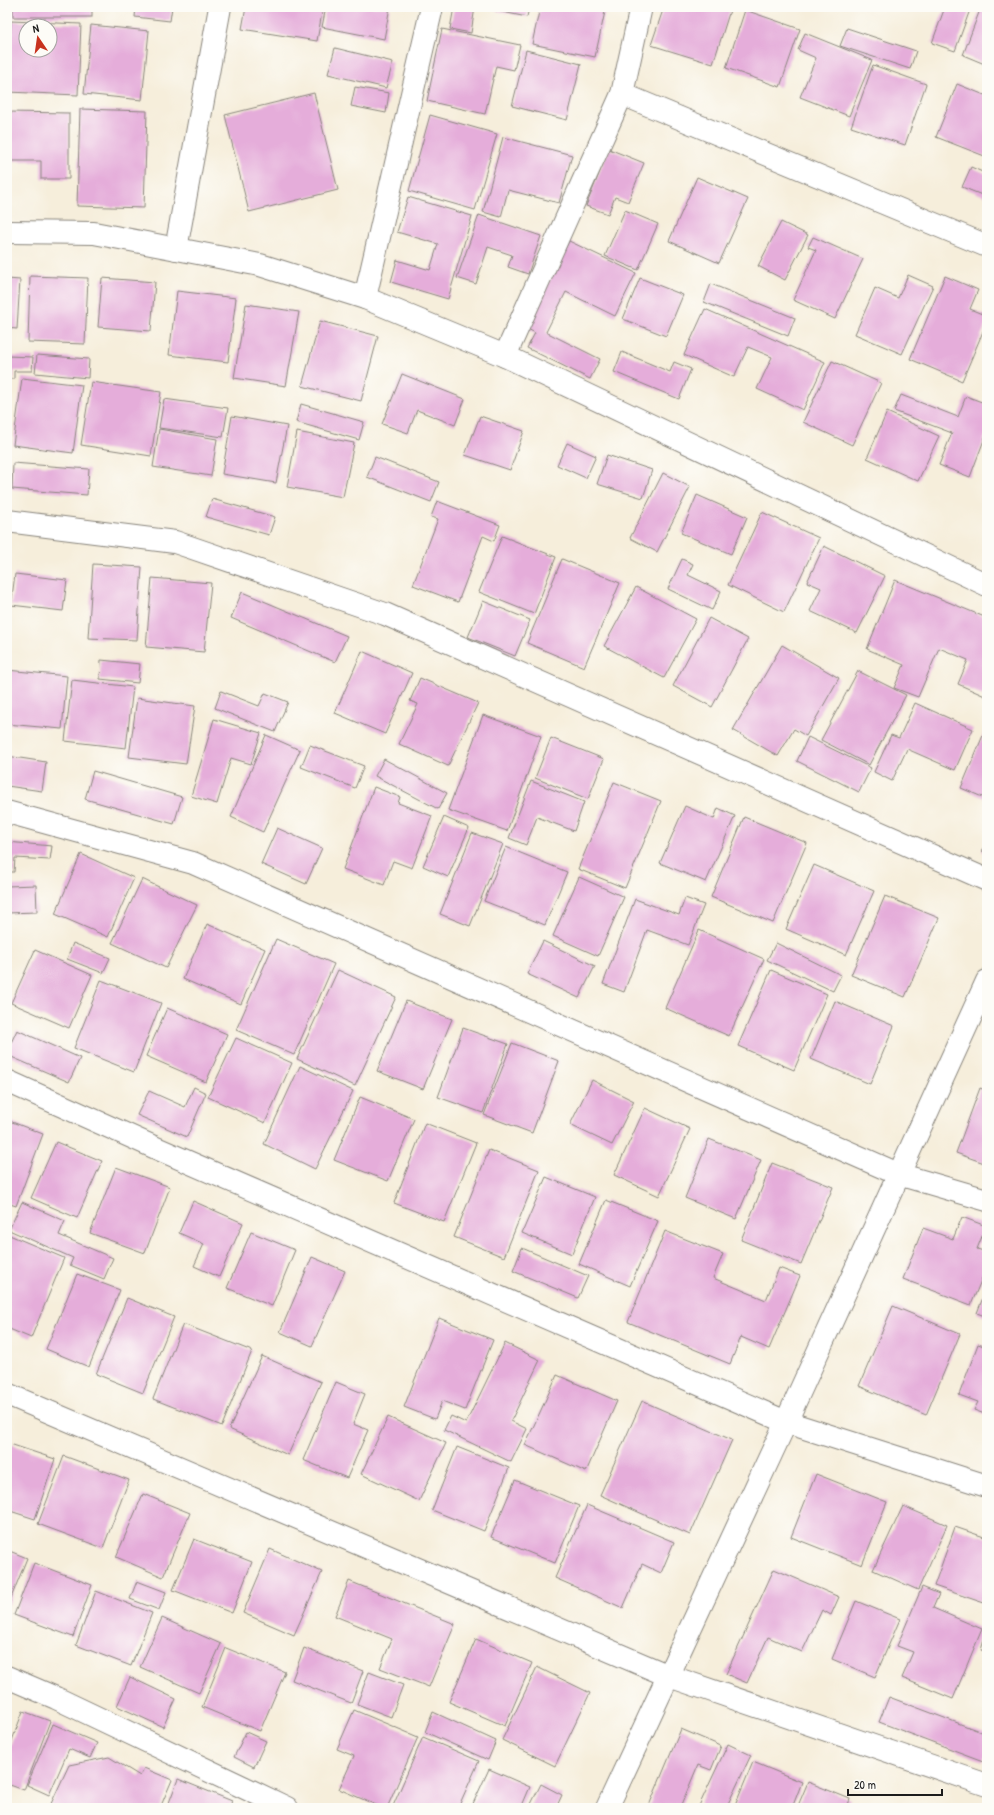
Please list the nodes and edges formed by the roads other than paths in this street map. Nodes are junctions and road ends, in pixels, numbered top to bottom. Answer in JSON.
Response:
{"nodes":[{"id":1,"x":220,"y":7,"type":"edge"},
{"id":2,"x":432,"y":7,"type":"edge"},
{"id":3,"x":641,"y":7,"type":"edge"},
{"id":4,"x":622,"y":94,"type":"junction"},
{"id":5,"x":7,"y":232,"type":"edge"},
{"id":6,"x":987,"y":246,"type":"edge"},
{"id":7,"x":176,"y":249,"type":"junction"},
{"id":8,"x":365,"y":298,"type":"junction"},
{"id":9,"x":505,"y":356,"type":"junction"},
{"id":10,"x":7,"y":521,"type":"edge"},
{"id":11,"x":987,"y":585,"type":"edge"},
{"id":12,"x":7,"y":812,"type":"edge"},
{"id":13,"x":987,"y":880,"type":"edge"},
{"id":14,"x":987,"y":981,"type":"edge"},
{"id":15,"x":7,"y":1081,"type":"edge"},
{"id":16,"x":898,"y":1174,"type":"junction"},
{"id":17,"x":987,"y":1200,"type":"edge"},
{"id":18,"x":7,"y":1394,"type":"edge"},
{"id":19,"x":786,"y":1422,"type":"junction"},
{"id":20,"x":987,"y":1486,"type":"edge"},
{"id":21,"x":669,"y":1676,"type":"junction"},
{"id":22,"x":7,"y":1677,"type":"edge"},
{"id":23,"x":987,"y":1785,"type":"edge"},
{"id":24,"x":287,"y":1808,"type":"edge"},
{"id":25,"x":607,"y":1808,"type":"edge"}],
"edges":[{"from":1,"to":7,"type":"street"},
{"from":2,"to":8,"type":"street"},
{"from":3,"to":4,"type":"street"},
{"from":4,"to":6,"type":"street"},
{"from":4,"to":9,"type":"street"},
{"from":5,"to":7,"type":"street"},
{"from":7,"to":8,"type":"street"},
{"from":8,"to":9,"type":"street"},
{"from":9,"to":11,"type":"street"},
{"from":10,"to":13,"type":"street"},
{"from":12,"to":16,"type":"street"},
{"from":14,"to":16,"type":"street"},
{"from":15,"to":19,"type":"street"},
{"from":16,"to":17,"type":"street"},
{"from":16,"to":19,"type":"street"},
{"from":18,"to":21,"type":"street"},
{"from":19,"to":20,"type":"street"},
{"from":19,"to":21,"type":"street"},
{"from":21,"to":23,"type":"street"},
{"from":21,"to":25,"type":"street"},
{"from":22,"to":24,"type":"street"}]}
